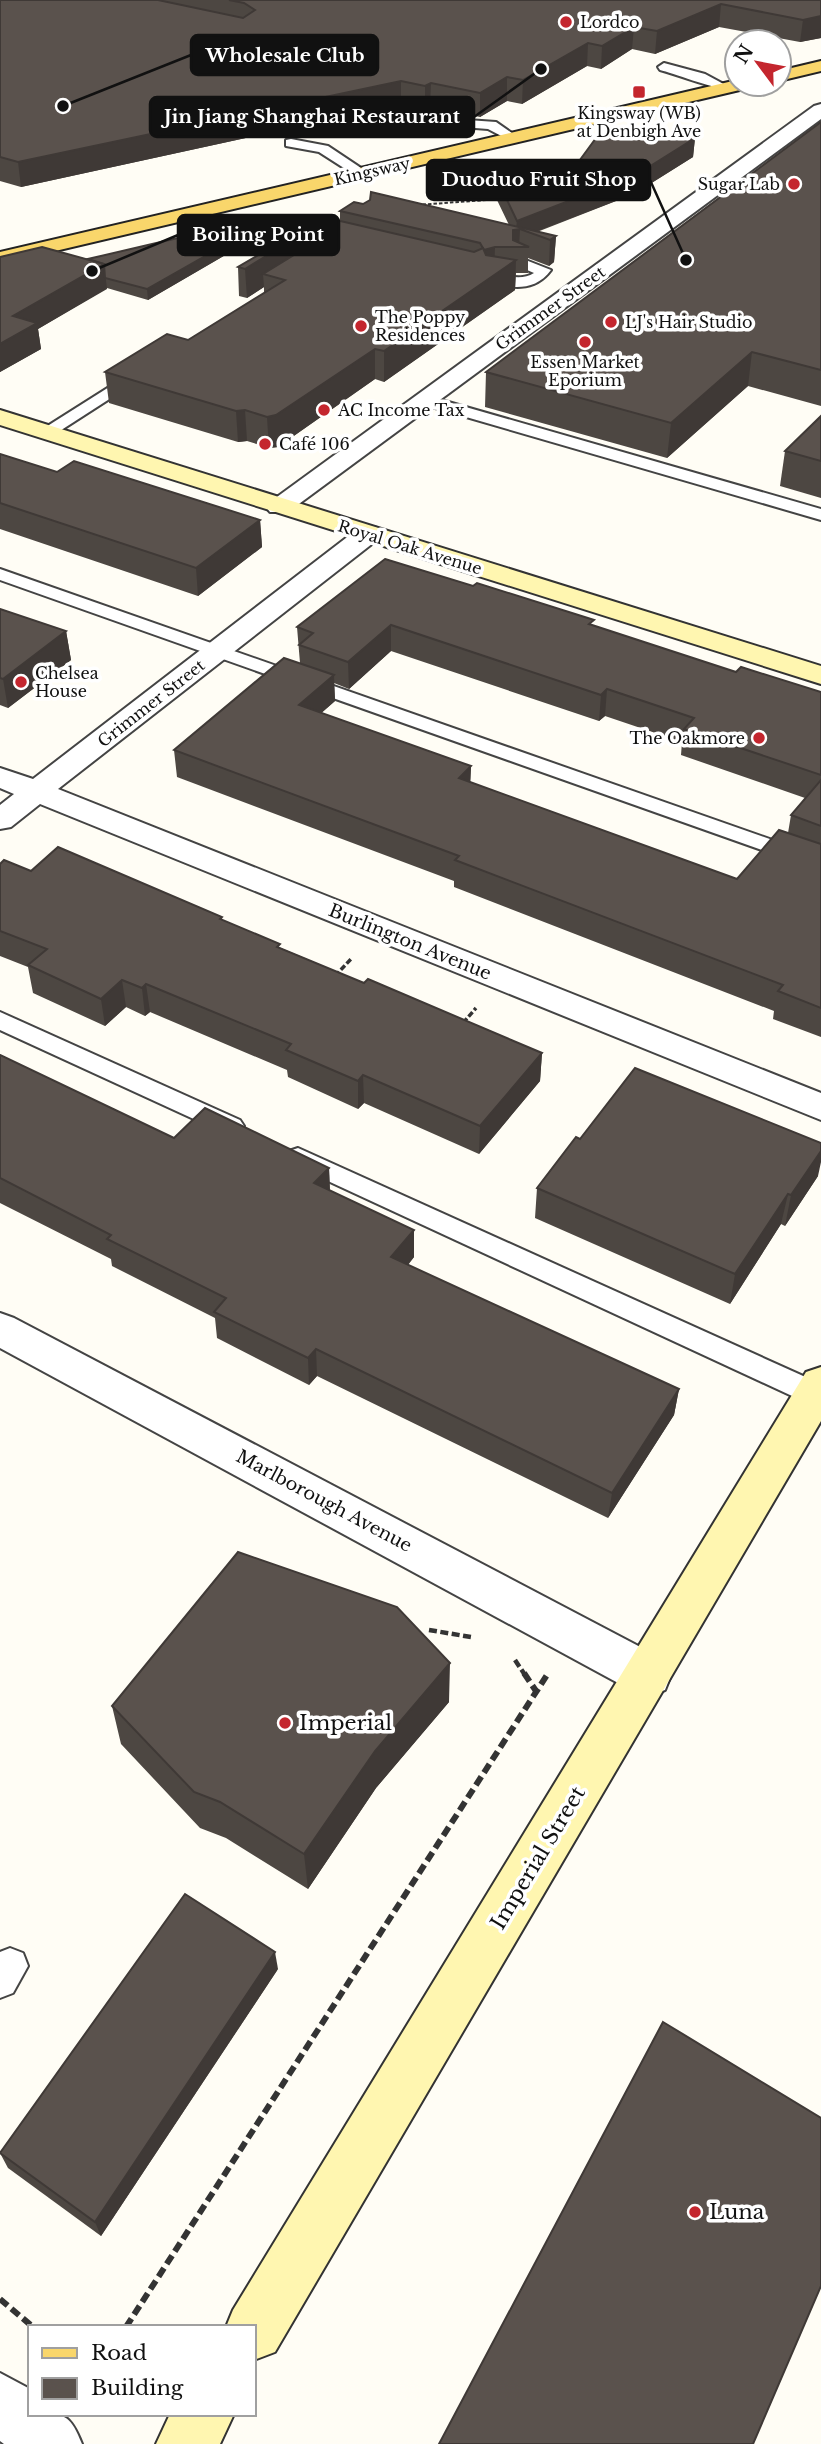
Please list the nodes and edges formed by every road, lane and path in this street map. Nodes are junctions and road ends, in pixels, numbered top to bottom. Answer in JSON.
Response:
{"nodes":[{"id":1,"x":821,"y":66,"type":"edge"},
{"id":2,"x":664,"y":67,"type":"dead end"},
{"id":3,"x":793,"y":73,"type":"edge"},
{"id":4,"x":723,"y":83,"type":"edge"},
{"id":5,"x":723,"y":89,"type":"edge"},
{"id":6,"x":821,"y":110,"type":"edge"},
{"id":7,"x":453,"y":123,"type":"dead end"},
{"id":8,"x":513,"y":138,"type":"junction"},
{"id":9,"x":291,"y":143,"type":"dead end"},
{"id":10,"x":363,"y":173,"type":"junction"},
{"id":11,"x":500,"y":200,"type":"edge"},
{"id":12,"x":407,"y":205,"type":"edge"},
{"id":13,"x":0,"y":258,"type":"edge"},
{"id":14,"x":518,"y":261,"type":"edge"},
{"id":15,"x":491,"y":279,"type":"edge"},
{"id":16,"x":152,"y":365,"type":"edge"},
{"id":17,"x":424,"y":400,"type":"junction"},
{"id":18,"x":0,"y":417,"type":"edge"},
{"id":19,"x":46,"y":432,"type":"junction"},
{"id":20,"x":279,"y":507,"type":"junction"},
{"id":21,"x":821,"y":515,"type":"edge"},
{"id":22,"x":368,"y":534,"type":"junction"},
{"id":23,"x":0,"y":574,"type":"edge"},
{"id":24,"x":217,"y":651,"type":"junction"},
{"id":25,"x":821,"y":675,"type":"edge"},
{"id":26,"x":0,"y":777,"type":"edge"},
{"id":27,"x":36,"y":792,"type":"junction"},
{"id":28,"x":0,"y":820,"type":"edge"},
{"id":29,"x":821,"y":864,"type":"edge"},
{"id":30,"x":352,"y":959,"type":"dead end"},
{"id":31,"x":332,"y":978,"type":"edge"},
{"id":32,"x":475,"y":1009,"type":"dead end"},
{"id":33,"x":0,"y":1020,"type":"edge"},
{"id":34,"x":460,"y":1027,"type":"edge"},
{"id":35,"x":821,"y":1107,"type":"edge"},
{"id":36,"x":0,"y":1329,"type":"edge"},
{"id":37,"x":818,"y":1389,"type":"edge"},
{"id":38,"x":429,"y":1630,"type":"dead end"},
{"id":39,"x":478,"y":1640,"type":"dead end"},
{"id":40,"x":510,"y":1655,"type":"dead end"},
{"id":41,"x":648,"y":1675,"type":"junction"},
{"id":42,"x":0,"y":2300,"type":"edge"},
{"id":43,"x":31,"y":2325,"type":"edge"},
{"id":44,"x":127,"y":2325,"type":"edge"},
{"id":45,"x":256,"y":2328,"type":"edge"},
{"id":46,"x":0,"y":2403,"type":"edge"},
{"id":47,"x":203,"y":2416,"type":"edge"},
{"id":48,"x":52,"y":2444,"type":"edge"},
{"id":49,"x":186,"y":2444,"type":"edge"}],
"edges":[{"from":1,"to":3,"type":"main road"},
{"from":2,"to":4,"type":"lane"},
{"from":5,"to":8,"type":"main road","name":"Kingsway"},
{"from":6,"to":17,"type":"street","name":"Grimmer Street"},
{"from":7,"to":8,"type":"lane"},
{"from":8,"to":10,"type":"main road","name":"Kingsway"},
{"from":9,"to":10,"type":"lane"},
{"from":10,"to":13,"type":"main road","name":"Kingsway"},
{"from":11,"to":12,"type":"path"},
{"from":14,"to":15,"type":"lane"},
{"from":16,"to":19,"type":"lane"},
{"from":17,"to":20,"type":"street","name":"Grimmer Street"},
{"from":17,"to":21,"type":"lane"},
{"from":18,"to":19,"type":"main road","name":"Royal Oak Avenue"},
{"from":19,"to":20,"type":"main road","name":"Royal Oak Avenue"},
{"from":20,"to":22,"type":"main road","name":"Royal Oak Avenue"},
{"from":22,"to":24,"type":"street","name":"Grimmer Street"},
{"from":22,"to":25,"type":"main road","name":"Royal Oak Avenue"},
{"from":23,"to":24,"type":"lane"},
{"from":24,"to":27,"type":"street","name":"Grimmer Street"},
{"from":24,"to":29,"type":"lane"},
{"from":26,"to":27,"type":"street","name":"Burlington Avenue"},
{"from":27,"to":28,"type":"street","name":"Grimmer Street"},
{"from":27,"to":35,"type":"street","name":"Burlington Avenue"},
{"from":30,"to":31,"type":"path"},
{"from":32,"to":34,"type":"path"},
{"from":33,"to":37,"type":"lane"},
{"from":36,"to":41,"type":"street","name":"Marlborough Avenue"},
{"from":37,"to":41,"type":"main road","name":"Imperial Street"},
{"from":38,"to":39,"type":"path"},
{"from":40,"to":44,"type":"path"},
{"from":41,"to":45,"type":"main road","name":"Imperial Street"},
{"from":42,"to":43,"type":"path"},
{"from":46,"to":48,"type":"street"},
{"from":47,"to":49,"type":"main road"}]}
